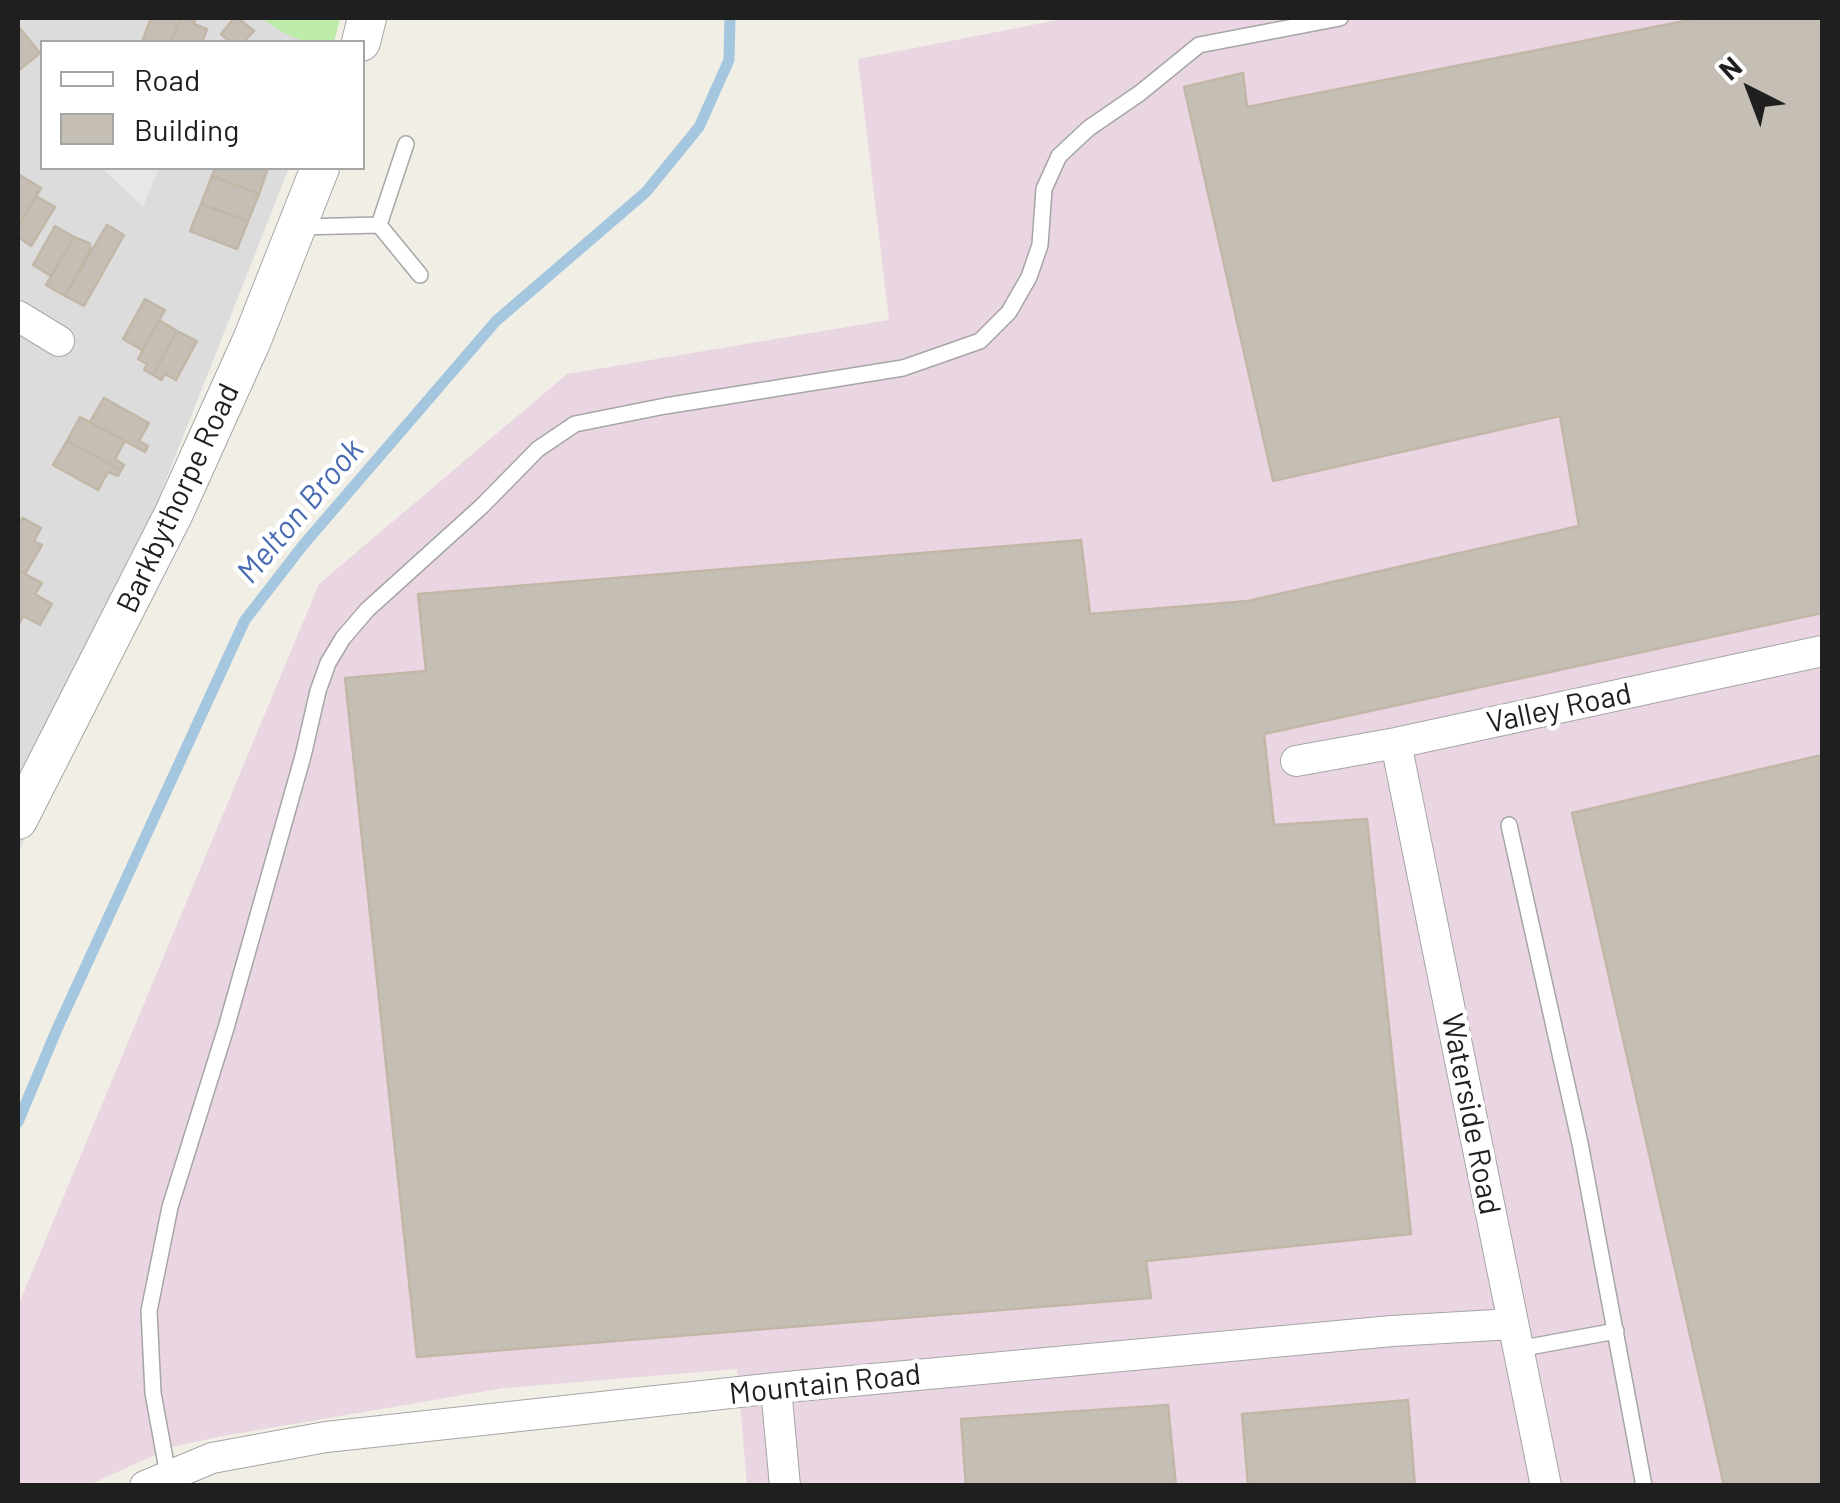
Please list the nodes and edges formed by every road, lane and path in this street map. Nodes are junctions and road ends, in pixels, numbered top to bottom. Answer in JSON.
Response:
{"nodes":[{"id":1,"x":1340,"y":18,"type":"edge"},
{"id":2,"x":406,"y":144,"type":"dead end"},
{"id":3,"x":319,"y":170,"type":"edge"},
{"id":4,"x":379,"y":225,"type":"junction"},
{"id":5,"x":296,"y":227,"type":"junction"},
{"id":6,"x":420,"y":275,"type":"dead end"},
{"id":7,"x":18,"y":316,"type":"edge"},
{"id":8,"x":59,"y":341,"type":"dead end"},
{"id":9,"x":1822,"y":651,"type":"edge"},
{"id":10,"x":1396,"y":743,"type":"junction"},
{"id":11,"x":1296,"y":761,"type":"dead end"},
{"id":12,"x":18,"y":820,"type":"edge"},
{"id":13,"x":1509,"y":825,"type":"dead end"},
{"id":14,"x":1616,"y":1332,"type":"junction"},
{"id":15,"x":1515,"y":1336,"type":"junction"},
{"id":16,"x":776,"y":1388,"type":"junction"},
{"id":17,"x":156,"y":1480,"type":"edge"},
{"id":18,"x":785,"y":1486,"type":"edge"},
{"id":19,"x":1546,"y":1486,"type":"edge"},
{"id":20,"x":1644,"y":1486,"type":"edge"}],
"edges":[{"from":1,"to":17,"type":"lane"},
{"from":2,"to":4,"type":"lane"},
{"from":3,"to":5,"type":"street","name":"Barkbythorpe Road"},
{"from":4,"to":5,"type":"lane"},
{"from":4,"to":6,"type":"lane"},
{"from":5,"to":12,"type":"street","name":"Barkbythorpe Road"},
{"from":7,"to":8,"type":"street"},
{"from":9,"to":10,"type":"street","name":"Valley Road"},
{"from":10,"to":11,"type":"street","name":"Valley Road"},
{"from":10,"to":15,"type":"street","name":"Waterside Road"},
{"from":13,"to":14,"type":"lane"},
{"from":14,"to":15,"type":"lane"},
{"from":14,"to":20,"type":"lane"},
{"from":15,"to":16,"type":"street","name":"Mountain Road"},
{"from":15,"to":19,"type":"street","name":"Waterside Road"},
{"from":16,"to":17,"type":"street","name":"Mountain Road"},
{"from":16,"to":18,"type":"street"}]}
